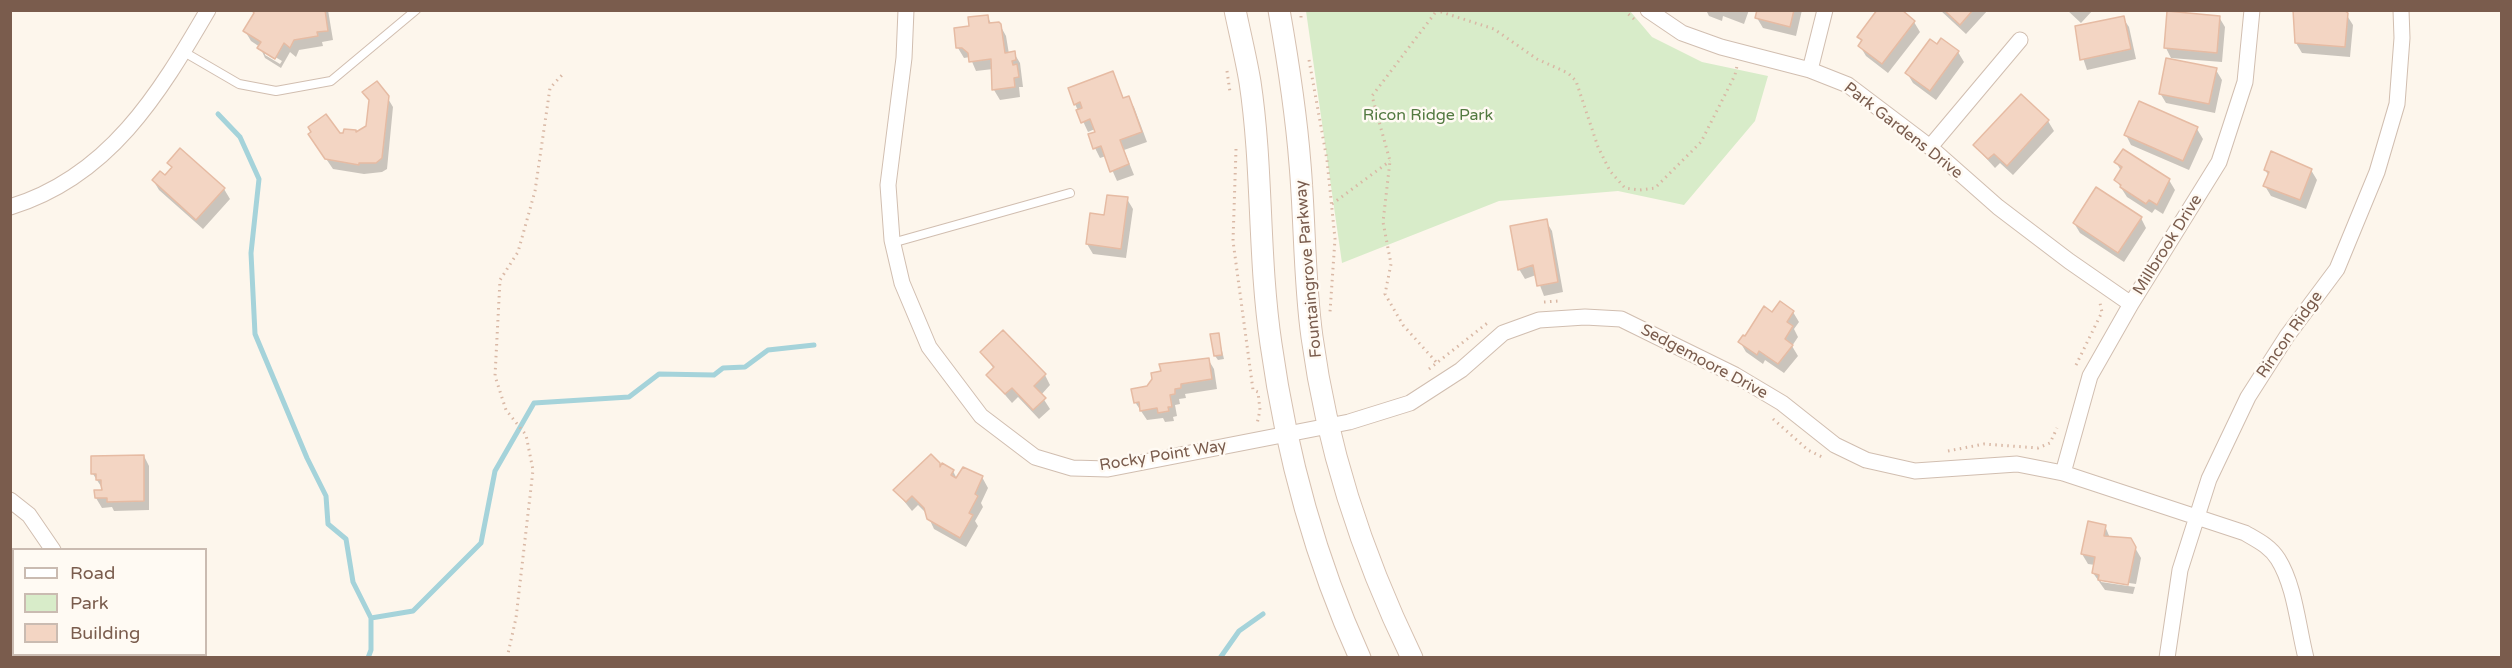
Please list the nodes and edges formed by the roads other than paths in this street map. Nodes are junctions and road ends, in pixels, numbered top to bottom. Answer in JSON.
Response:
{"nodes":[{"id":1,"x":208,"y":10,"type":"edge"},
{"id":2,"x":416,"y":10,"type":"edge"},
{"id":3,"x":906,"y":10,"type":"edge"},
{"id":4,"x":1235,"y":10,"type":"edge"},
{"id":5,"x":1279,"y":10,"type":"edge"},
{"id":6,"x":1648,"y":10,"type":"edge"},
{"id":7,"x":1825,"y":10,"type":"edge"},
{"id":8,"x":2252,"y":10,"type":"edge"},
{"id":9,"x":2401,"y":10,"type":"edge"},
{"id":10,"x":2020,"y":40,"type":"dead end"},
{"id":11,"x":183,"y":52,"type":"junction"},
{"id":12,"x":1810,"y":70,"type":"junction"},
{"id":13,"x":1930,"y":147,"type":"junction"},
{"id":14,"x":1070,"y":193,"type":"dead end"},
{"id":15,"x":10,"y":207,"type":"edge"},
{"id":16,"x":892,"y":243,"type":"junction"},
{"id":17,"x":2131,"y":304,"type":"junction"},
{"id":18,"x":1328,"y":426,"type":"junction"},
{"id":19,"x":1287,"y":434,"type":"junction"},
{"id":20,"x":2063,"y":473,"type":"junction"},
{"id":21,"x":10,"y":500,"type":"edge"},
{"id":22,"x":2197,"y":515,"type":"junction"},
{"id":23,"x":52,"y":548,"type":"edge"},
{"id":24,"x":1359,"y":657,"type":"edge"},
{"id":25,"x":1412,"y":657,"type":"edge"},
{"id":26,"x":2167,"y":657,"type":"edge"},
{"id":27,"x":2306,"y":657,"type":"edge"}],
"edges":[{"from":1,"to":11,"type":"street"},
{"from":2,"to":11,"type":"lane"},
{"from":3,"to":16,"type":"street","name":"Rocky Point Way"},
{"from":4,"to":19,"type":"main road"},
{"from":5,"to":18,"type":"main road","name":"Fountaingrove Parkway"},
{"from":6,"to":12,"type":"street","name":"Park Gardens Drive"},
{"from":7,"to":12,"type":"street"},
{"from":8,"to":17,"type":"street","name":"Millbrook Drive"},
{"from":9,"to":22,"type":"street","name":"Rincon Ridge"},
{"from":10,"to":13,"type":"street"},
{"from":11,"to":15,"type":"street"},
{"from":12,"to":13,"type":"street","name":"Park Gardens Drive"},
{"from":13,"to":17,"type":"street","name":"Park Gardens Drive"},
{"from":14,"to":16,"type":"lane"},
{"from":16,"to":19,"type":"street","name":"Rocky Point Way"},
{"from":17,"to":20,"type":"street","name":"Millbrook Drive"},
{"from":18,"to":19,"type":"street","name":"Sedgemoore Drive"},
{"from":18,"to":20,"type":"street","name":"Sedgemoore Drive"},
{"from":18,"to":25,"type":"main road","name":"Fountaingrove Parkway"},
{"from":19,"to":24,"type":"main road"},
{"from":20,"to":22,"type":"street","name":"Sedgemoore Drive"},
{"from":21,"to":23,"type":"street"},
{"from":22,"to":26,"type":"street","name":"Rincon Ridge"},
{"from":22,"to":27,"type":"street","name":"Sedgemoore Drive"}]}
